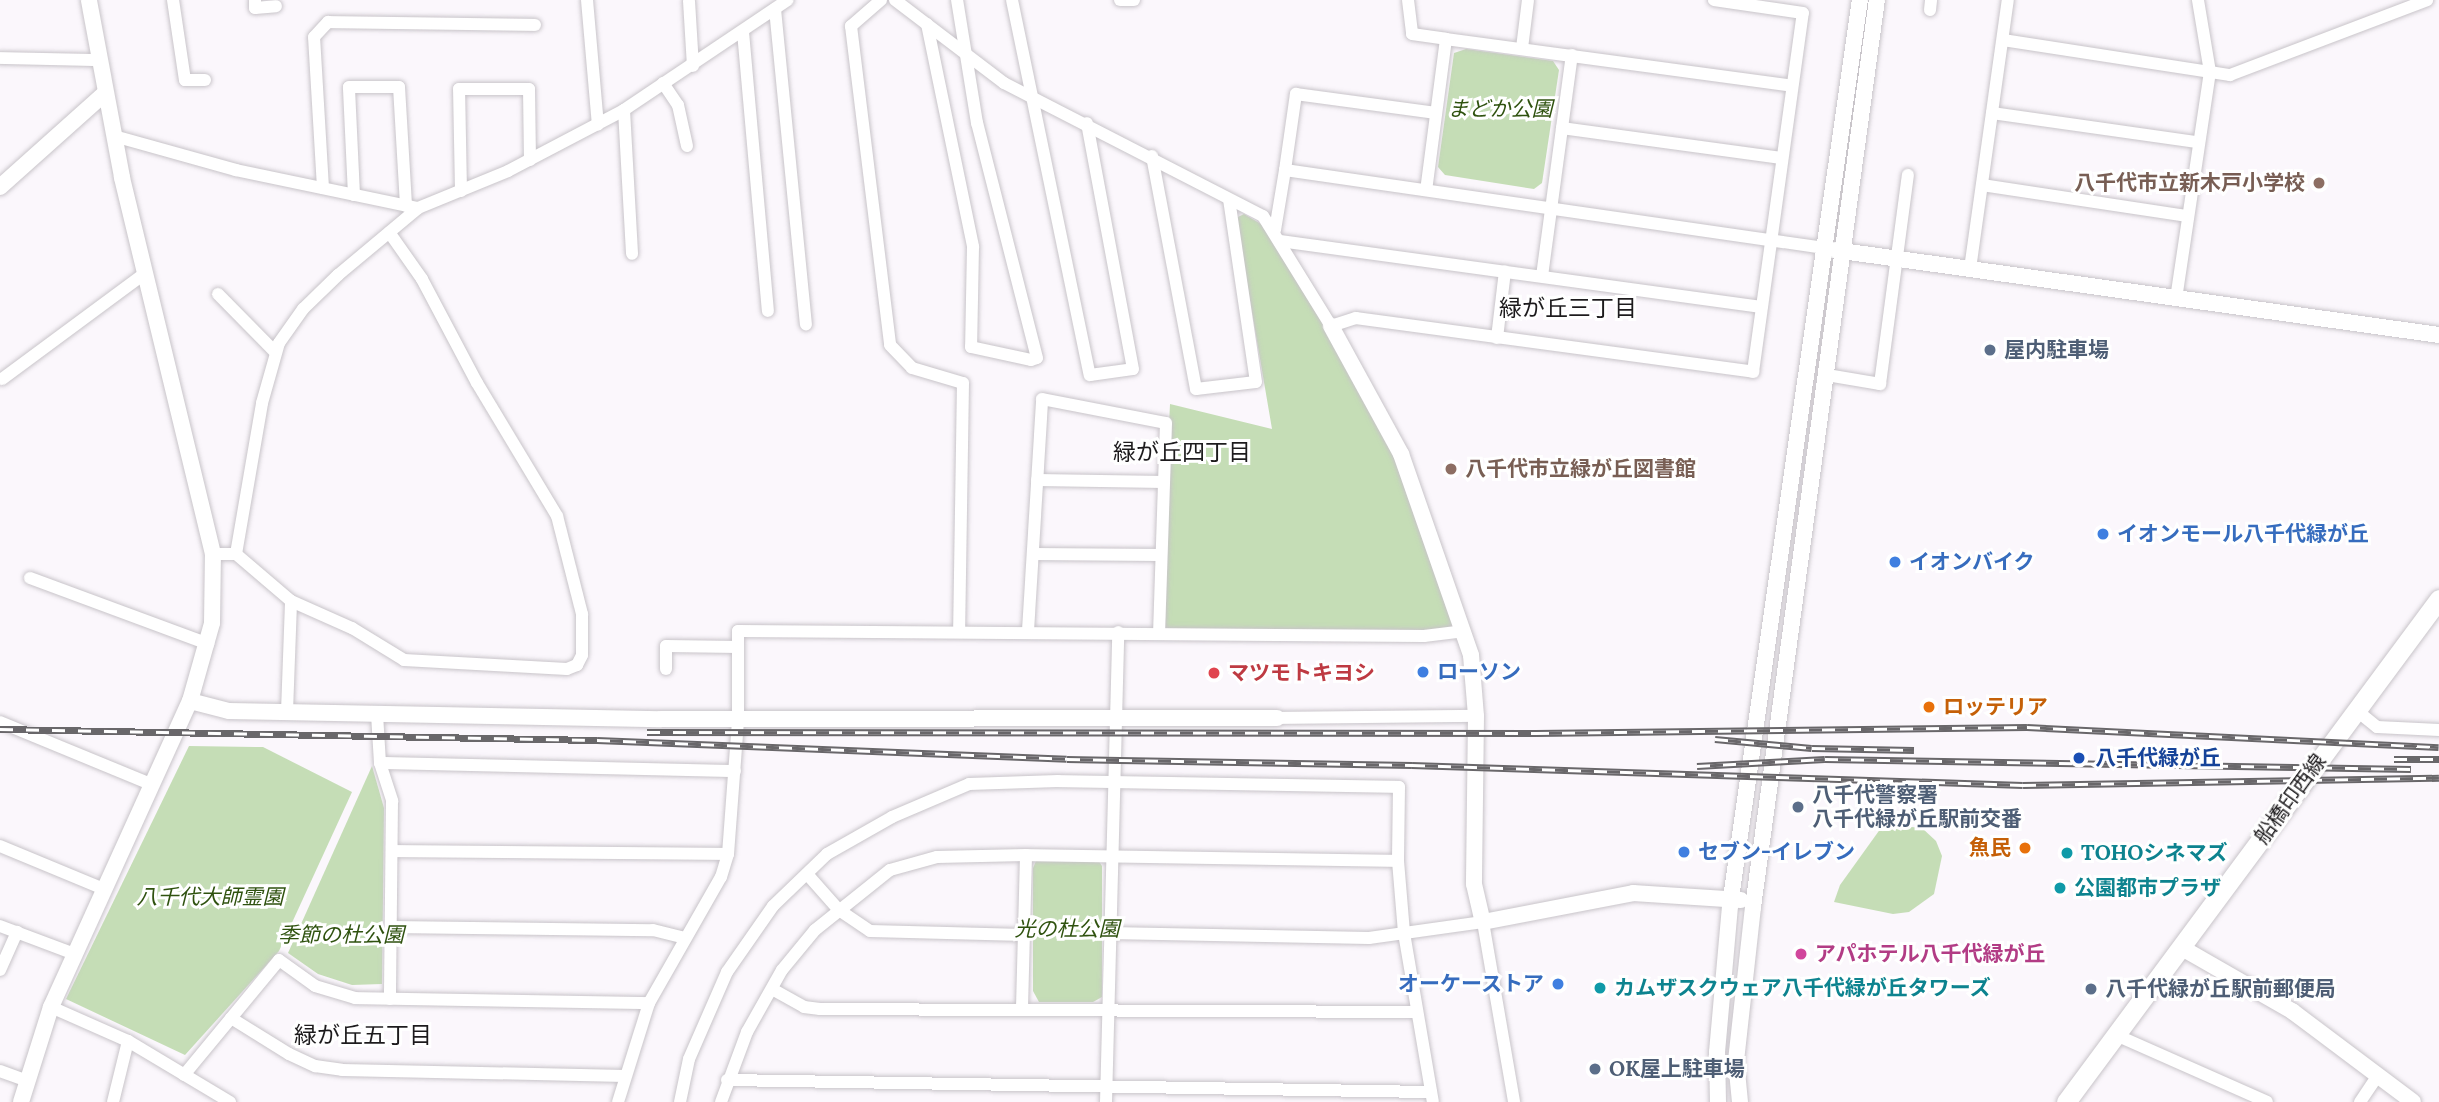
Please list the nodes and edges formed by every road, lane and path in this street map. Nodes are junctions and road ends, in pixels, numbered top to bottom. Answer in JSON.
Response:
{"nodes":[{"id":1,"x":83,"y":0,"type":"edge"},
{"id":2,"x":89,"y":0,"type":"edge"},
{"id":3,"x":173,"y":0,"type":"edge"},
{"id":4,"x":255,"y":0,"type":"edge"},
{"id":5,"x":587,"y":0,"type":"edge"},
{"id":6,"x":788,"y":0,"type":"edge"},
{"id":7,"x":881,"y":0,"type":"edge"},
{"id":8,"x":957,"y":0,"type":"edge"},
{"id":9,"x":1012,"y":0,"type":"edge"},
{"id":10,"x":1120,"y":0,"type":"edge"},
{"id":11,"x":1134,"y":0,"type":"edge"},
{"id":12,"x":1408,"y":0,"type":"edge"},
{"id":13,"x":1528,"y":0,"type":"edge"},
{"id":14,"x":1714,"y":0,"type":"edge"},
{"id":15,"x":1860,"y":0,"type":"edge"},
{"id":16,"x":1877,"y":0,"type":"edge"},
{"id":17,"x":2008,"y":0,"type":"edge"},
{"id":18,"x":2198,"y":0,"type":"edge"},
{"id":19,"x":2427,"y":0,"type":"edge"},
{"id":20,"x":688,"y":1,"type":"edge"},
{"id":21,"x":897,"y":1,"type":"edge"},
{"id":22,"x":276,"y":6,"type":"dead end"},
{"id":23,"x":775,"y":9,"type":"junction"},
{"id":24,"x":927,"y":24,"type":"junction"},
{"id":25,"x":535,"y":25,"type":"dead end"},
{"id":26,"x":743,"y":32,"type":"junction"},
{"id":27,"x":1447,"y":38,"type":"junction"},
{"id":28,"x":2003,"y":40,"type":"junction"},
{"id":29,"x":1522,"y":48,"type":"junction"},
{"id":30,"x":965,"y":53,"type":"junction"},
{"id":31,"x":1572,"y":55,"type":"junction"},
{"id":32,"x":0,"y":58,"type":"edge"},
{"id":33,"x":99,"y":60,"type":"junction"},
{"id":34,"x":692,"y":66,"type":"junction"},
{"id":35,"x":2210,"y":72,"type":"junction"},
{"id":36,"x":205,"y":79,"type":"dead end"},
{"id":37,"x":663,"y":83,"type":"junction"},
{"id":38,"x":1792,"y":86,"type":"junction"},
{"id":39,"x":105,"y":93,"type":"junction"},
{"id":40,"x":1029,"y":96,"type":"junction"},
{"id":41,"x":624,"y":110,"type":"junction"},
{"id":42,"x":1436,"y":113,"type":"junction"},
{"id":43,"x":1992,"y":113,"type":"junction"},
{"id":44,"x":1087,"y":123,"type":"junction"},
{"id":45,"x":598,"y":125,"type":"junction"},
{"id":46,"x":1562,"y":128,"type":"junction"},
{"id":47,"x":114,"y":136,"type":"junction"},
{"id":48,"x":2197,"y":142,"type":"junction"},
{"id":49,"x":687,"y":146,"type":"dead end"},
{"id":50,"x":1152,"y":156,"type":"junction"},
{"id":51,"x":1781,"y":158,"type":"junction"},
{"id":52,"x":530,"y":160,"type":"junction"},
{"id":53,"x":1285,"y":170,"type":"junction"},
{"id":54,"x":1908,"y":175,"type":"dead end"},
{"id":55,"x":1982,"y":185,"type":"junction"},
{"id":56,"x":0,"y":187,"type":"edge"},
{"id":57,"x":323,"y":188,"type":"junction"},
{"id":58,"x":1426,"y":190,"type":"junction"},
{"id":59,"x":461,"y":191,"type":"junction"},
{"id":60,"x":354,"y":195,"type":"junction"},
{"id":61,"x":1229,"y":200,"type":"junction"},
{"id":62,"x":412,"y":207,"type":"junction"},
{"id":63,"x":1551,"y":209,"type":"junction"},
{"id":64,"x":2188,"y":216,"type":"junction"},
{"id":65,"x":389,"y":232,"type":"junction"},
{"id":66,"x":1277,"y":235,"type":"junction"},
{"id":67,"x":1771,"y":239,"type":"junction"},
{"id":68,"x":1825,"y":248,"type":"junction"},
{"id":69,"x":1843,"y":251,"type":"junction"},
{"id":70,"x":632,"y":254,"type":"dead end"},
{"id":71,"x":1897,"y":258,"type":"junction"},
{"id":72,"x":1970,"y":269,"type":"junction"},
{"id":73,"x":1505,"y":271,"type":"junction"},
{"id":74,"x":145,"y":273,"type":"junction"},
{"id":75,"x":1542,"y":276,"type":"junction"},
{"id":76,"x":218,"y":294,"type":"dead end"},
{"id":77,"x":2176,"y":299,"type":"junction"},
{"id":78,"x":1761,"y":307,"type":"junction"},
{"id":79,"x":768,"y":311,"type":"dead end"},
{"id":80,"x":806,"y":324,"type":"dead end"},
{"id":81,"x":1331,"y":326,"type":"junction"},
{"id":82,"x":2439,"y":335,"type":"edge"},
{"id":83,"x":1497,"y":338,"type":"junction"},
{"id":84,"x":275,"y":352,"type":"junction"},
{"id":85,"x":1826,"y":375,"type":"junction"},
{"id":86,"x":2,"y":379,"type":"edge"},
{"id":87,"x":1037,"y":480,"type":"junction"},
{"id":88,"x":1164,"y":482,"type":"junction"},
{"id":89,"x":213,"y":554,"type":"junction"},
{"id":90,"x":236,"y":554,"type":"junction"},
{"id":91,"x":1033,"y":554,"type":"junction"},
{"id":92,"x":1161,"y":555,"type":"junction"},
{"id":93,"x":30,"y":578,"type":"dead end"},
{"id":94,"x":2439,"y":598,"type":"edge"},
{"id":95,"x":291,"y":601,"type":"junction"},
{"id":96,"x":959,"y":631,"type":"junction"},
{"id":97,"x":1028,"y":631,"type":"junction"},
{"id":98,"x":1463,"y":631,"type":"junction"},
{"id":99,"x":1118,"y":632,"type":"junction"},
{"id":100,"x":1158,"y":632,"type":"junction"},
{"id":101,"x":208,"y":643,"type":"junction"},
{"id":102,"x":738,"y":647,"type":"junction"},
{"id":103,"x":666,"y":668,"type":"dead end"},
{"id":104,"x":190,"y":701,"type":"junction"},
{"id":105,"x":2356,"y":710,"type":"junction"},
{"id":106,"x":287,"y":712,"type":"junction"},
{"id":107,"x":376,"y":714,"type":"junction"},
{"id":108,"x":1476,"y":716,"type":"junction"},
{"id":109,"x":1113,"y":718,"type":"junction"},
{"id":110,"x":1277,"y":719,"type":"joint"},
{"id":111,"x":738,"y":720,"type":"junction"},
{"id":112,"x":0,"y":722,"type":"edge"},
{"id":113,"x":2439,"y":730,"type":"edge"},
{"id":114,"x":380,"y":763,"type":"junction"},
{"id":115,"x":735,"y":771,"type":"junction"},
{"id":116,"x":1112,"y":781,"type":"junction"},
{"id":117,"x":153,"y":785,"type":"junction"},
{"id":118,"x":0,"y":846,"type":"edge"},
{"id":119,"x":392,"y":850,"type":"junction"},
{"id":120,"x":728,"y":855,"type":"junction"},
{"id":121,"x":1026,"y":855,"type":"junction"},
{"id":122,"x":1111,"y":855,"type":"junction"},
{"id":123,"x":1398,"y":861,"type":"junction"},
{"id":124,"x":807,"y":874,"type":"junction"},
{"id":125,"x":104,"y":889,"type":"junction"},
{"id":126,"x":1731,"y":899,"type":"junction"},
{"id":127,"x":1754,"y":902,"type":"junction"},
{"id":128,"x":839,"y":910,"type":"junction"},
{"id":129,"x":1483,"y":922,"type":"junction"},
{"id":130,"x":0,"y":926,"type":"edge"},
{"id":131,"x":391,"y":928,"type":"junction"},
{"id":132,"x":17,"y":932,"type":"junction"},
{"id":133,"x":1109,"y":933,"type":"junction"},
{"id":134,"x":1404,"y":933,"type":"junction"},
{"id":135,"x":1024,"y":935,"type":"junction"},
{"id":136,"x":682,"y":937,"type":"junction"},
{"id":137,"x":2182,"y":948,"type":"junction"},
{"id":138,"x":75,"y":954,"type":"junction"},
{"id":139,"x":0,"y":970,"type":"edge"},
{"id":140,"x":772,"y":989,"type":"junction"},
{"id":141,"x":390,"y":999,"type":"junction"},
{"id":142,"x":649,"y":1003,"type":"junction"},
{"id":143,"x":51,"y":1007,"type":"junction"},
{"id":144,"x":1022,"y":1008,"type":"junction"},
{"id":145,"x":1108,"y":1010,"type":"junction"},
{"id":146,"x":1417,"y":1012,"type":"junction"},
{"id":147,"x":231,"y":1018,"type":"junction"},
{"id":148,"x":2116,"y":1035,"type":"junction"},
{"id":149,"x":128,"y":1041,"type":"junction"},
{"id":150,"x":0,"y":1072,"type":"edge"},
{"id":151,"x":184,"y":1075,"type":"junction"},
{"id":152,"x":625,"y":1076,"type":"junction"},
{"id":153,"x":2376,"y":1078,"type":"junction"},
{"id":154,"x":727,"y":1080,"type":"junction"},
{"id":155,"x":27,"y":1081,"type":"junction"},
{"id":156,"x":1106,"y":1088,"type":"junction"},
{"id":157,"x":1432,"y":1097,"type":"edge"},
{"id":158,"x":21,"y":1102,"type":"edge"},
{"id":159,"x":113,"y":1102,"type":"edge"},
{"id":160,"x":230,"y":1102,"type":"edge"},
{"id":161,"x":618,"y":1102,"type":"edge"},
{"id":162,"x":680,"y":1102,"type":"edge"},
{"id":163,"x":721,"y":1102,"type":"edge"},
{"id":164,"x":1106,"y":1102,"type":"edge"},
{"id":165,"x":1514,"y":1102,"type":"edge"},
{"id":166,"x":1718,"y":1102,"type":"edge"},
{"id":167,"x":1740,"y":1102,"type":"edge"},
{"id":168,"x":2066,"y":1102,"type":"edge"},
{"id":169,"x":2267,"y":1102,"type":"edge"},
{"id":170,"x":2360,"y":1102,"type":"edge"},
{"id":171,"x":2413,"y":1102,"type":"edge"}],
"edges":[{"from":1,"to":2,"type":"street"},
{"from":2,"to":33,"type":"street"},
{"from":3,"to":36,"type":"street"},
{"from":4,"to":22,"type":"street"},
{"from":5,"to":45,"type":"street"},
{"from":6,"to":23,"type":"street"},
{"from":7,"to":96,"type":"street"},
{"from":8,"to":30,"type":"street"},
{"from":9,"to":40,"type":"street"},
{"from":10,"to":11,"type":"street"},
{"from":12,"to":27,"type":"street"},
{"from":13,"to":29,"type":"street"},
{"from":14,"to":38,"type":"street"},
{"from":15,"to":68,"type":"street"},
{"from":16,"to":69,"type":"street"},
{"from":17,"to":28,"type":"street"},
{"from":18,"to":35,"type":"street"},
{"from":19,"to":35,"type":"street"},
{"from":20,"to":34,"type":"street"},
{"from":21,"to":24,"type":"street"},
{"from":23,"to":26,"type":"street"},
{"from":23,"to":80,"type":"street"},
{"from":24,"to":30,"type":"street"},
{"from":24,"to":30,"type":"street"},
{"from":25,"to":57,"type":"street"},
{"from":26,"to":34,"type":"street"},
{"from":26,"to":79,"type":"street"},
{"from":27,"to":29,"type":"street"},
{"from":27,"to":42,"type":"street"},
{"from":28,"to":35,"type":"street"},
{"from":28,"to":43,"type":"street"},
{"from":29,"to":31,"type":"street"},
{"from":30,"to":40,"type":"street"},
{"from":31,"to":38,"type":"street"},
{"from":31,"to":46,"type":"street"},
{"from":32,"to":33,"type":"street"},
{"from":33,"to":39,"type":"street"},
{"from":34,"to":37,"type":"street"},
{"from":35,"to":48,"type":"street"},
{"from":37,"to":41,"type":"street"},
{"from":37,"to":49,"type":"street"},
{"from":38,"to":51,"type":"street"},
{"from":39,"to":47,"type":"street"},
{"from":39,"to":56,"type":"street"},
{"from":40,"to":44,"type":"street"},
{"from":40,"to":44,"type":"street"},
{"from":41,"to":45,"type":"street"},
{"from":41,"to":70,"type":"street"},
{"from":42,"to":53,"type":"street"},
{"from":42,"to":58,"type":"street"},
{"from":43,"to":48,"type":"street"},
{"from":43,"to":55,"type":"street"},
{"from":44,"to":50,"type":"street"},
{"from":45,"to":52,"type":"street"},
{"from":46,"to":51,"type":"street"},
{"from":46,"to":63,"type":"street"},
{"from":47,"to":57,"type":"street"},
{"from":47,"to":74,"type":"street"},
{"from":48,"to":64,"type":"street"},
{"from":50,"to":61,"type":"street"},
{"from":50,"to":61,"type":"street"},
{"from":51,"to":67,"type":"street"},
{"from":52,"to":59,"type":"street"},
{"from":52,"to":59,"type":"street"},
{"from":53,"to":58,"type":"street"},
{"from":53,"to":66,"type":"street"},
{"from":54,"to":71,"type":"street"},
{"from":55,"to":64,"type":"street"},
{"from":55,"to":72,"type":"street"},
{"from":57,"to":60,"type":"street"},
{"from":58,"to":63,"type":"street"},
{"from":59,"to":62,"type":"street"},
{"from":60,"to":62,"type":"street"},
{"from":60,"to":62,"type":"street"},
{"from":61,"to":66,"type":"street"},
{"from":62,"to":65,"type":"street"},
{"from":63,"to":67,"type":"street"},
{"from":63,"to":75,"type":"street"},
{"from":64,"to":77,"type":"street"},
{"from":65,"to":84,"type":"street"},
{"from":65,"to":95,"type":"street"},
{"from":66,"to":73,"type":"street"},
{"from":66,"to":81,"type":"street"},
{"from":67,"to":68,"type":"street"},
{"from":67,"to":78,"type":"street"},
{"from":68,"to":69,"type":"street"},
{"from":68,"to":126,"type":"street"},
{"from":69,"to":71,"type":"street"},
{"from":69,"to":85,"type":"street"},
{"from":71,"to":72,"type":"street"},
{"from":71,"to":85,"type":"street"},
{"from":72,"to":77,"type":"street"},
{"from":73,"to":75,"type":"street"},
{"from":73,"to":83,"type":"street"},
{"from":74,"to":86,"type":"street"},
{"from":74,"to":89,"type":"street"},
{"from":75,"to":78,"type":"street"},
{"from":76,"to":84,"type":"street"},
{"from":77,"to":82,"type":"street"},
{"from":78,"to":83,"type":"street"},
{"from":81,"to":83,"type":"street"},
{"from":81,"to":98,"type":"street"},
{"from":84,"to":90,"type":"street"},
{"from":85,"to":127,"type":"street"},
{"from":87,"to":88,"type":"street"},
{"from":87,"to":88,"type":"street"},
{"from":87,"to":91,"type":"street"},
{"from":88,"to":92,"type":"street"},
{"from":89,"to":90,"type":"street"},
{"from":89,"to":101,"type":"street"},
{"from":90,"to":95,"type":"street"},
{"from":91,"to":92,"type":"street"},
{"from":91,"to":97,"type":"street"},
{"from":92,"to":100,"type":"street"},
{"from":93,"to":101,"type":"street"},
{"from":94,"to":105,"type":"main road","name":"船橋印西線"},
{"from":95,"to":106,"type":"street"},
{"from":96,"to":97,"type":"street"},
{"from":96,"to":102,"type":"street"},
{"from":97,"to":99,"type":"street"},
{"from":98,"to":100,"type":"street"},
{"from":98,"to":108,"type":"street"},
{"from":99,"to":100,"type":"street"},
{"from":99,"to":109,"type":"street"},
{"from":101,"to":104,"type":"street"},
{"from":102,"to":103,"type":"street"},
{"from":102,"to":111,"type":"street"},
{"from":104,"to":106,"type":"street"},
{"from":104,"to":117,"type":"street"},
{"from":105,"to":113,"type":"street"},
{"from":105,"to":137,"type":"main road","name":"船橋印西線"},
{"from":106,"to":107,"type":"street"},
{"from":107,"to":111,"type":"street"},
{"from":107,"to":114,"type":"street"},
{"from":108,"to":110,"type":"street"},
{"from":108,"to":129,"type":"street"},
{"from":109,"to":110,"type":"street"},
{"from":109,"to":111,"type":"street"},
{"from":109,"to":116,"type":"street"},
{"from":111,"to":115,"type":"street"},
{"from":112,"to":117,"type":"street"},
{"from":114,"to":115,"type":"street"},
{"from":114,"to":119,"type":"street"},
{"from":115,"to":120,"type":"street"},
{"from":116,"to":122,"type":"street"},
{"from":116,"to":123,"type":"street"},
{"from":116,"to":124,"type":"street"},
{"from":117,"to":125,"type":"street"},
{"from":118,"to":125,"type":"street"},
{"from":119,"to":120,"type":"street"},
{"from":119,"to":131,"type":"street"},
{"from":120,"to":136,"type":"street"},
{"from":121,"to":122,"type":"street"},
{"from":121,"to":128,"type":"street"},
{"from":121,"to":135,"type":"street"},
{"from":122,"to":123,"type":"street"},
{"from":122,"to":133,"type":"street"},
{"from":123,"to":134,"type":"street"},
{"from":124,"to":128,"type":"street"},
{"from":124,"to":162,"type":"street"},
{"from":125,"to":138,"type":"street"},
{"from":126,"to":127,"type":"street"},
{"from":126,"to":129,"type":"street"},
{"from":126,"to":166,"type":"street"},
{"from":127,"to":167,"type":"street"},
{"from":128,"to":135,"type":"street"},
{"from":128,"to":140,"type":"street"},
{"from":129,"to":134,"type":"street"},
{"from":129,"to":165,"type":"street"},
{"from":130,"to":132,"type":"street"},
{"from":131,"to":136,"type":"street"},
{"from":131,"to":141,"type":"street"},
{"from":132,"to":138,"type":"street"},
{"from":132,"to":139,"type":"street"},
{"from":133,"to":134,"type":"street"},
{"from":133,"to":145,"type":"street"},
{"from":134,"to":146,"type":"street"},
{"from":135,"to":144,"type":"street"},
{"from":136,"to":142,"type":"street"},
{"from":137,"to":148,"type":"main road","name":"船橋印西線"},
{"from":137,"to":153,"type":"street"},
{"from":138,"to":143,"type":"street"},
{"from":140,"to":144,"type":"street"},
{"from":140,"to":154,"type":"street"},
{"from":141,"to":142,"type":"street"},
{"from":141,"to":147,"type":"street"},
{"from":142,"to":152,"type":"street"},
{"from":143,"to":149,"type":"street"},
{"from":143,"to":155,"type":"street"},
{"from":144,"to":145,"type":"street"},
{"from":145,"to":146,"type":"street"},
{"from":145,"to":156,"type":"street"},
{"from":146,"to":157,"type":"street"},
{"from":147,"to":151,"type":"street"},
{"from":147,"to":152,"type":"street"},
{"from":148,"to":168,"type":"main road","name":"船橋印西線"},
{"from":148,"to":169,"type":"street"},
{"from":149,"to":151,"type":"street"},
{"from":149,"to":159,"type":"street"},
{"from":150,"to":155,"type":"street"},
{"from":151,"to":160,"type":"street"},
{"from":152,"to":161,"type":"street"},
{"from":153,"to":170,"type":"street"},
{"from":153,"to":171,"type":"street"},
{"from":154,"to":156,"type":"street"},
{"from":154,"to":163,"type":"street"},
{"from":155,"to":158,"type":"street"},
{"from":156,"to":157,"type":"street"},
{"from":156,"to":164,"type":"street"}]}
